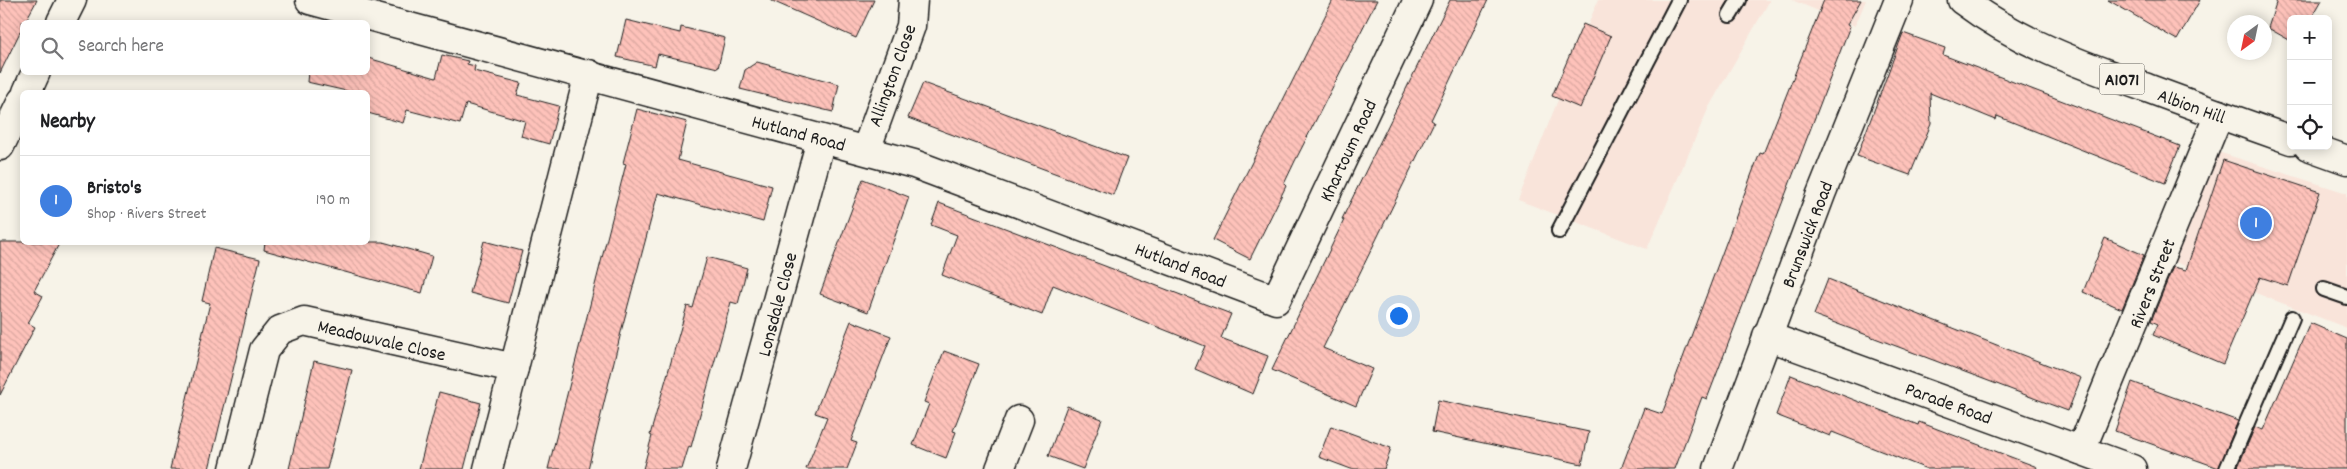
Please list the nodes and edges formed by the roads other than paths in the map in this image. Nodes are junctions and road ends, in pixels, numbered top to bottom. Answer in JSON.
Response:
{"nodes":[{"id":1,"x":72,"y":0,"type":"edge"},
{"id":2,"x":310,"y":0,"type":"edge"},
{"id":3,"x":913,"y":0,"type":"edge"},
{"id":4,"x":1418,"y":0,"type":"edge"},
{"id":5,"x":1679,"y":0,"type":"edge"},
{"id":6,"x":1739,"y":0,"type":"edge"},
{"id":7,"x":1899,"y":0,"type":"edge"},
{"id":8,"x":1962,"y":0,"type":"edge"},
{"id":9,"x":1730,"y":15,"type":"dead end"},
{"id":10,"x":62,"y":20,"type":"edge"},
{"id":11,"x":589,"y":74,"type":"junction"},
{"id":12,"x":34,"y":75,"type":"edge"},
{"id":13,"x":27,"y":90,"type":"edge"},
{"id":14,"x":20,"y":105,"type":"edge"},
{"id":15,"x":2219,"y":114,"type":"junction"},
{"id":16,"x":2287,"y":139,"type":"edge"},
{"id":17,"x":821,"y":140,"type":"junction"},
{"id":18,"x":0,"y":146,"type":"edge"},
{"id":19,"x":866,"y":150,"type":"junction"},
{"id":20,"x":2319,"y":150,"type":"edge"},
{"id":21,"x":2347,"y":160,"type":"edge"},
{"id":22,"x":1558,"y":230,"type":"dead end"},
{"id":23,"x":2324,"y":289,"type":"dead end"},
{"id":24,"x":2347,"y":297,"type":"edge"},
{"id":25,"x":1276,"y":300,"type":"joint"},
{"id":26,"x":2292,"y":318,"type":"dead end"},
{"id":27,"x":1767,"y":336,"type":"junction"},
{"id":28,"x":514,"y":368,"type":"junction"},
{"id":29,"x":1018,"y":420,"type":"dead end"},
{"id":30,"x":2081,"y":450,"type":"junction"},
{"id":31,"x":234,"y":469,"type":"edge"},
{"id":32,"x":488,"y":469,"type":"edge"},
{"id":33,"x":731,"y":469,"type":"edge"},
{"id":34,"x":1000,"y":469,"type":"edge"},
{"id":35,"x":1718,"y":469,"type":"edge"},
{"id":36,"x":2132,"y":469,"type":"edge"},
{"id":37,"x":2227,"y":469,"type":"edge"}],
"edges":[{"from":1,"to":10,"type":"street"},
{"from":2,"to":11,"type":"street","name":"Hutland Road"},
{"from":3,"to":19,"type":"street","name":"Allington Close"},
{"from":4,"to":25,"type":"street","name":"Khartoum Road"},
{"from":5,"to":22,"type":"lane"},
{"from":6,"to":9,"type":"lane"},
{"from":7,"to":27,"type":"street","name":"Brunswick Road"},
{"from":8,"to":15,"type":"street","name":"Albion Hill","number":"A1071"},
{"from":11,"to":17,"type":"street","name":"Hutland Road"},
{"from":11,"to":28,"type":"street"},
{"from":12,"to":13,"type":"street"},
{"from":14,"to":18,"type":"street"},
{"from":15,"to":16,"type":"street","name":"Albion Hill","number":"A1071"},
{"from":15,"to":30,"type":"street","name":"Rivers Street"},
{"from":17,"to":19,"type":"street","name":"Hutland Road"},
{"from":17,"to":33,"type":"street","name":"Lonsdale Close"},
{"from":19,"to":25,"type":"street","name":"Hutland Road"},
{"from":20,"to":21,"type":"street"},
{"from":23,"to":24,"type":"lane"},
{"from":26,"to":37,"type":"lane"},
{"from":27,"to":30,"type":"street","name":"Parade Road"},
{"from":27,"to":35,"type":"street","name":"Brunswick Road"},
{"from":28,"to":31,"type":"street","name":"Meadowvale Close"},
{"from":28,"to":32,"type":"street"},
{"from":29,"to":34,"type":"street"},
{"from":30,"to":36,"type":"street","name":"Parade Road"}]}
